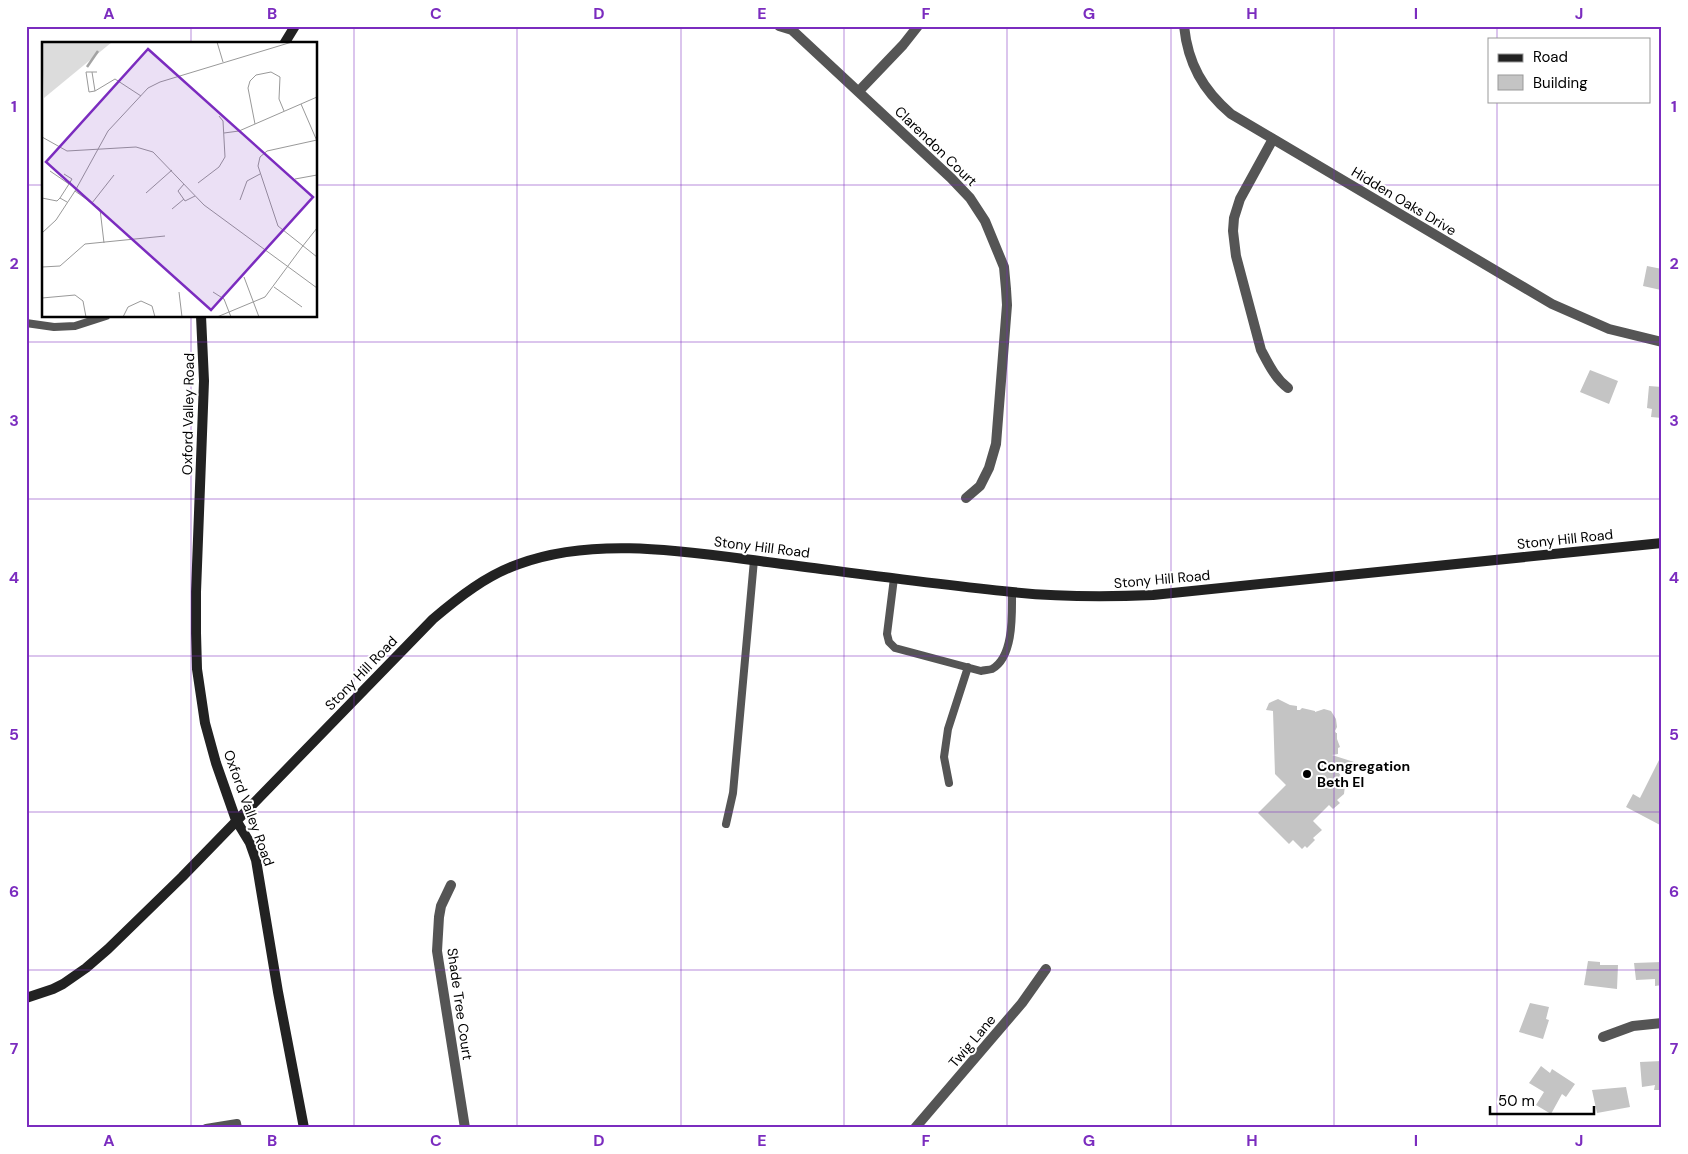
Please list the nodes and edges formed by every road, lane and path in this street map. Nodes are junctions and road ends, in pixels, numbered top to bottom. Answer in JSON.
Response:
{"nodes":[{"id":1,"x":295,"y":26,"type":"edge"},
{"id":2,"x":779,"y":26,"type":"edge"},
{"id":3,"x":918,"y":26,"type":"edge"},
{"id":4,"x":1184,"y":26,"type":"edge"},
{"id":5,"x":285,"y":42,"type":"edge"},
{"id":6,"x":859,"y":91,"type":"junction"},
{"id":7,"x":1273,"y":139,"type":"junction"},
{"id":8,"x":99,"y":318,"type":"edge"},
{"id":9,"x":201,"y":318,"type":"edge"},
{"id":10,"x":26,"y":323,"type":"edge"},
{"id":11,"x":1662,"y":342,"type":"edge"},
{"id":12,"x":1288,"y":388,"type":"dead end"},
{"id":13,"x":966,"y":498,"type":"dead end"},
{"id":14,"x":1662,"y":543,"type":"edge"},
{"id":15,"x":754,"y":560,"type":"junction"},
{"id":16,"x":894,"y":578,"type":"junction"},
{"id":17,"x":1012,"y":592,"type":"junction"},
{"id":18,"x":968,"y":667,"type":"junction"},
{"id":19,"x":949,"y":784,"type":"dead end"},
{"id":20,"x":236,"y":820,"type":"junction"},
{"id":21,"x":726,"y":824,"type":"dead end"},
{"id":22,"x":451,"y":885,"type":"dead end"},
{"id":23,"x":1046,"y":969,"type":"dead end"},
{"id":24,"x":26,"y":998,"type":"edge"},
{"id":25,"x":1662,"y":1023,"type":"edge"},
{"id":26,"x":1603,"y":1037,"type":"dead end"},
{"id":27,"x":206,"y":1128,"type":"edge"},
{"id":28,"x":238,"y":1128,"type":"edge"},
{"id":29,"x":304,"y":1128,"type":"edge"},
{"id":30,"x":465,"y":1128,"type":"edge"},
{"id":31,"x":915,"y":1128,"type":"edge"}],
"edges":[{"from":1,"to":5,"type":"street"},
{"from":2,"to":6,"type":"street","name":"Clarendon Court"},
{"from":3,"to":6,"type":"street"},
{"from":4,"to":7,"type":"street","name":"Hidden Oaks Drive"},
{"from":6,"to":13,"type":"street","name":"Clarendon Court"},
{"from":7,"to":11,"type":"street","name":"Hidden Oaks Drive"},
{"from":7,"to":12,"type":"street"},
{"from":8,"to":10,"type":"lane"},
{"from":9,"to":20,"type":"street","name":"Oxford Valley Road"},
{"from":14,"to":17,"type":"street","name":"Stony Hill Road"},
{"from":15,"to":16,"type":"street","name":"Stony Hill Road"},
{"from":15,"to":20,"type":"street","name":"Stony Hill Road"},
{"from":15,"to":21,"type":"lane"},
{"from":16,"to":17,"type":"street","name":"Stony Hill Road"},
{"from":16,"to":18,"type":"lane"},
{"from":17,"to":18,"type":"lane"},
{"from":18,"to":19,"type":"lane"},
{"from":20,"to":24,"type":"street","name":"Stony Hill Road"},
{"from":20,"to":29,"type":"street","name":"Oxford Valley Road"},
{"from":22,"to":30,"type":"street","name":"Shade Tree Court"},
{"from":23,"to":31,"type":"street","name":"Twig Lane"},
{"from":25,"to":26,"type":"street"},
{"from":27,"to":28,"type":"lane"}]}
